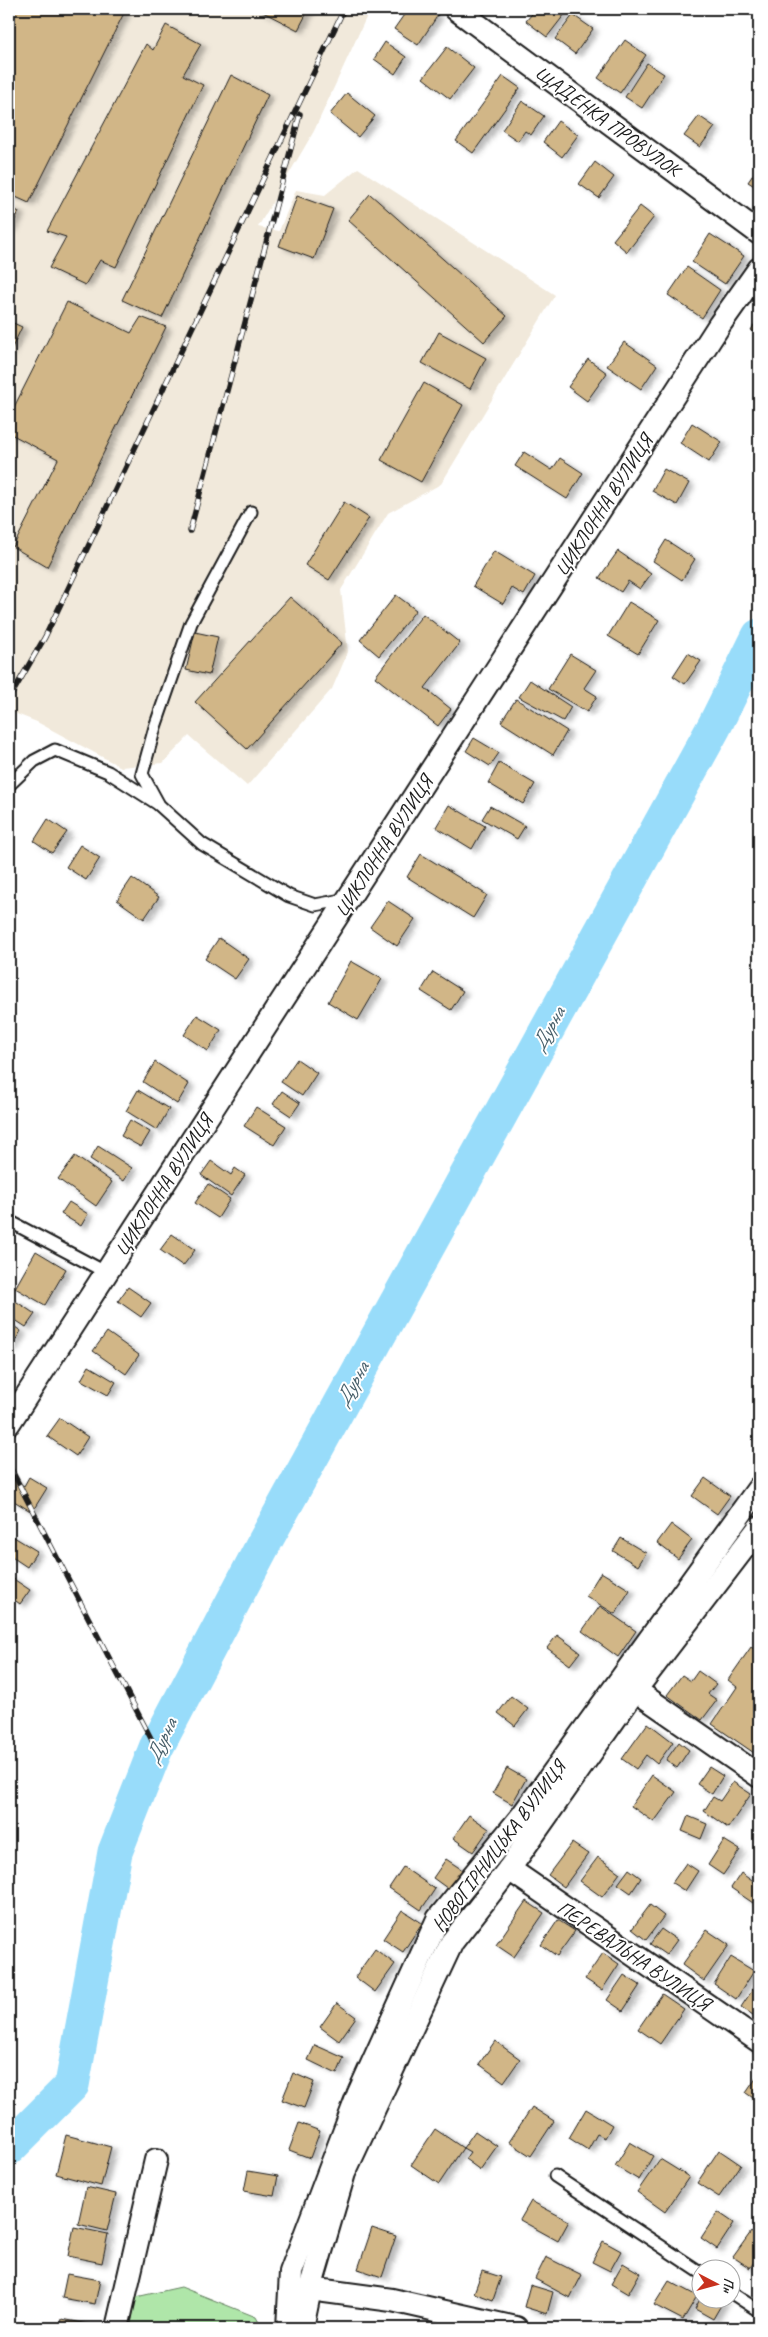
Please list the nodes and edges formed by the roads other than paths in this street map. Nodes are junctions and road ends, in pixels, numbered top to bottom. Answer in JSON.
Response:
{"nodes":[{"id":1,"x":456,"y":9,"type":"edge"},
{"id":2,"x":759,"y":233,"type":"edge"},
{"id":3,"x":759,"y":269,"type":"edge"},
{"id":4,"x":250,"y":512,"type":"dead end"},
{"id":5,"x":9,"y":785,"type":"edge"},
{"id":6,"x":159,"y":805,"type":"junction"},
{"id":7,"x":349,"y":899,"type":"junction"},
{"id":8,"x":9,"y":1221,"type":"edge"},
{"id":9,"x":107,"y":1273,"type":"junction"},
{"id":10,"x":9,"y":1424,"type":"edge"},
{"id":11,"x":759,"y":1488,"type":"edge"},
{"id":12,"x":759,"y":1528,"type":"edge"},
{"id":13,"x":635,"y":1690,"type":"junction"},
{"id":14,"x":759,"y":1776,"type":"edge"},
{"id":15,"x":509,"y":1869,"type":"junction"},
{"id":16,"x":759,"y":2041,"type":"edge"},
{"id":17,"x":156,"y":2160,"type":"dead end"},
{"id":18,"x":555,"y":2176,"type":"dead end"},
{"id":19,"x":690,"y":2265,"type":"edge"},
{"id":20,"x":310,"y":2289,"type":"junction"},
{"id":21,"x":740,"y":2299,"type":"edge"},
{"id":22,"x":759,"y":2311,"type":"edge"},
{"id":23,"x":117,"y":2328,"type":"edge"},
{"id":24,"x":288,"y":2328,"type":"edge"},
{"id":25,"x":302,"y":2328,"type":"edge"},
{"id":26,"x":516,"y":2328,"type":"edge"}],
"edges":[{"from":1,"to":2,"type":"street","name":"ЩАДЕНКА ПРОВУЛОК"},
{"from":3,"to":7,"type":"street","name":"ЦИКЛОННА ВУЛИЦЯ"},
{"from":4,"to":6,"type":"lane"},
{"from":5,"to":6,"type":"lane"},
{"from":6,"to":7,"type":"lane"},
{"from":7,"to":9,"type":"street","name":"ЦИКЛОННА ВУЛИЦЯ"},
{"from":8,"to":9,"type":"lane"},
{"from":9,"to":10,"type":"street","name":"ЦИКЛОННА ВУЛИЦЯ"},
{"from":11,"to":24,"type":"street","name":"НОВОГІРНИЦЬКА ВУЛИЦЯ"},
{"from":12,"to":13,"type":"street","name":"НОВОГІРНИЦЬКА ВУЛИЦЯ"},
{"from":13,"to":14,"type":"street"},
{"from":13,"to":15,"type":"street","name":"НОВОГІРНИЦЬКА ВУЛИЦЯ"},
{"from":15,"to":16,"type":"street","name":"ПЕРЕВАЛЬНА ВУЛИЦЯ"},
{"from":15,"to":20,"type":"street","name":"НОВОГІРНИЦЬКА ВУЛИЦЯ"},
{"from":17,"to":23,"type":"street"},
{"from":18,"to":19,"type":"lane"},
{"from":20,"to":25,"type":"street","name":"НОВОГІРНИЦЬКА ВУЛИЦЯ"},
{"from":20,"to":26,"type":"street"},
{"from":21,"to":22,"type":"lane"}]}
